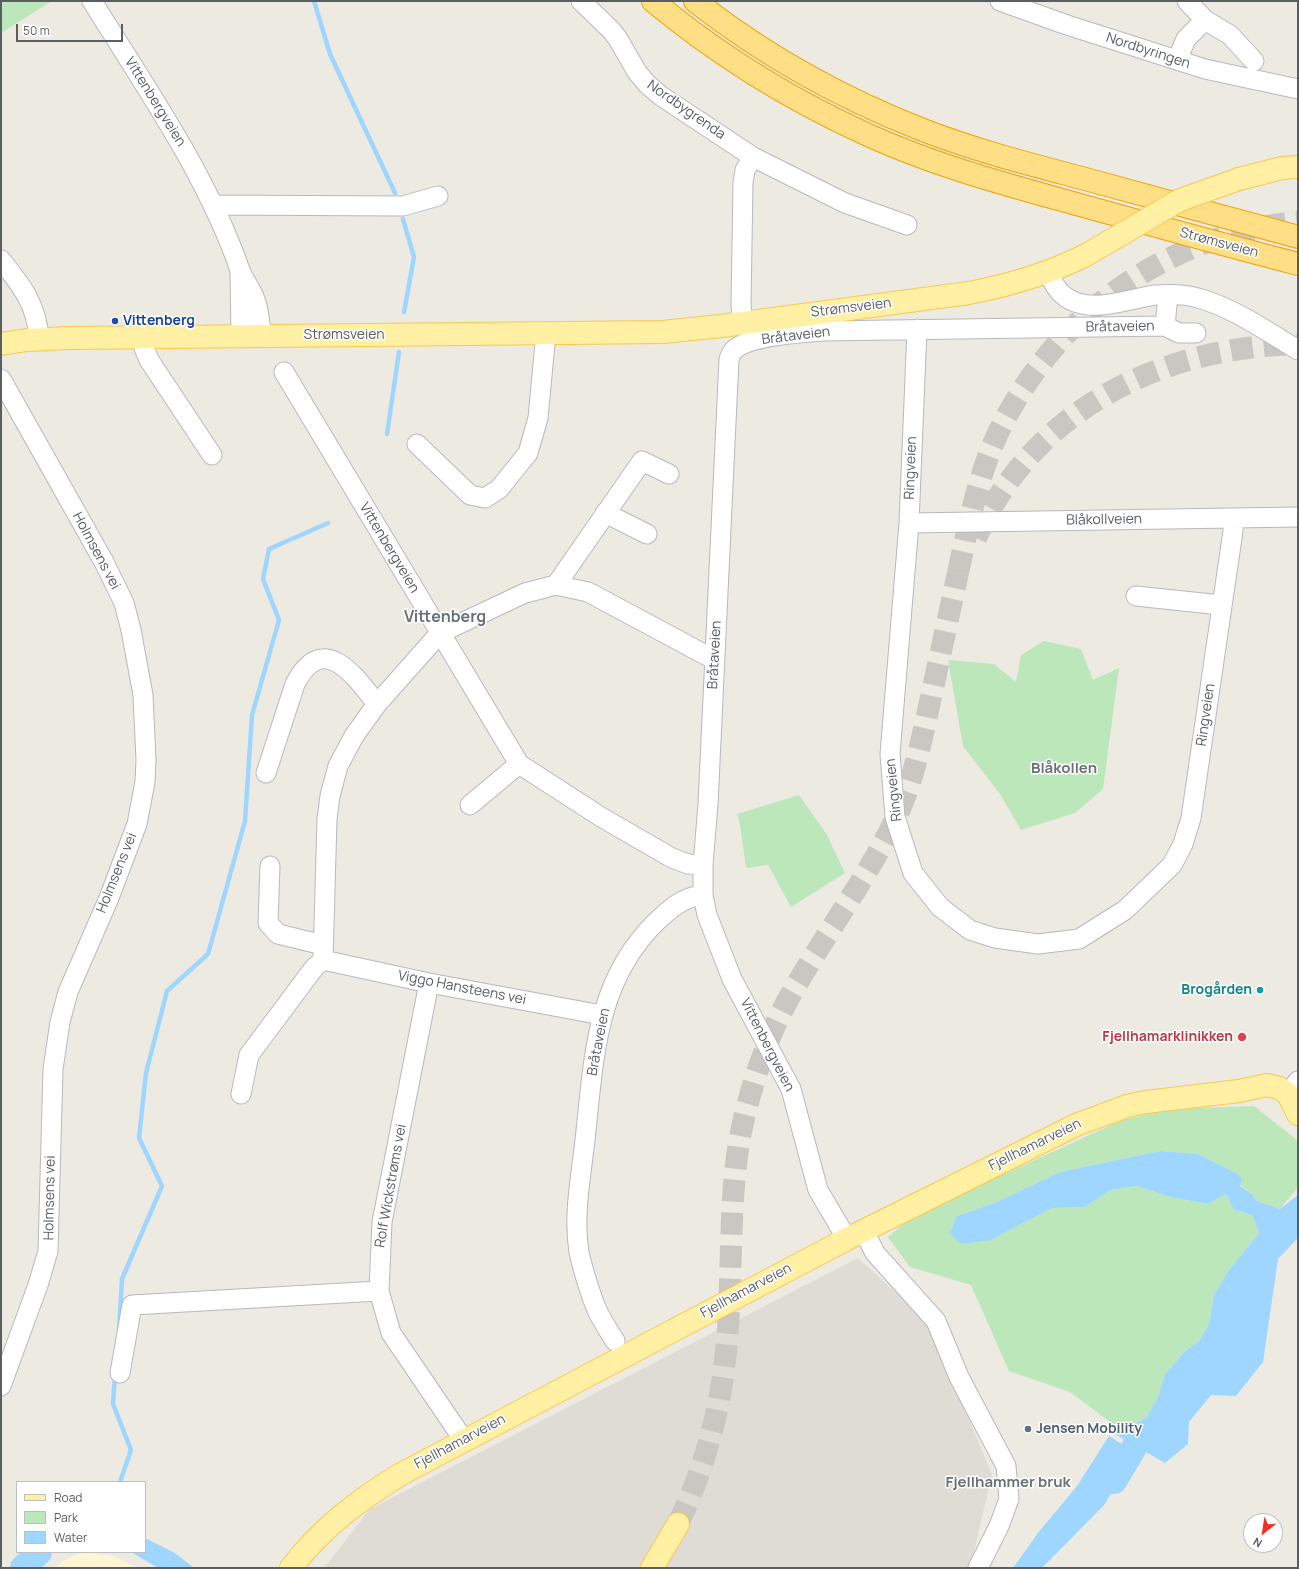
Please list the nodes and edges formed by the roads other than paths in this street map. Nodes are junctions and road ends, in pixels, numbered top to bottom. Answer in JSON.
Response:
{"nodes":[{"id":1,"x":92,"y":1,"type":"edge"},
{"id":2,"x":581,"y":1,"type":"edge"},
{"id":3,"x":653,"y":1,"type":"edge"},
{"id":4,"x":695,"y":1,"type":"edge"},
{"id":5,"x":1000,"y":1,"type":"edge"},
{"id":6,"x":1187,"y":1,"type":"edge"},
{"id":7,"x":1205,"y":20,"type":"junction"},
{"id":8,"x":1177,"y":60,"type":"junction"},
{"id":9,"x":1254,"y":61,"type":"dead end"},
{"id":10,"x":1298,"y":89,"type":"edge"},
{"id":11,"x":753,"y":157,"type":"junction"},
{"id":12,"x":1298,"y":167,"type":"edge"},
{"id":13,"x":438,"y":196,"type":"dead end"},
{"id":14,"x":213,"y":205,"type":"junction"},
{"id":15,"x":907,"y":225,"type":"dead end"},
{"id":16,"x":1298,"y":237,"type":"edge"},
{"id":17,"x":1,"y":260,"type":"edge"},
{"id":18,"x":1298,"y":264,"type":"edge"},
{"id":19,"x":1048,"y":272,"type":"junction"},
{"id":20,"x":1168,"y":295,"type":"junction"},
{"id":21,"x":743,"y":323,"type":"junction"},
{"id":22,"x":1165,"y":326,"type":"junction"},
{"id":23,"x":917,"y":330,"type":"junction"},
{"id":24,"x":546,"y":333,"type":"junction"},
{"id":25,"x":1196,"y":333,"type":"dead end"},
{"id":26,"x":251,"y":335,"type":"junction"},
{"id":27,"x":142,"y":336,"type":"junction"},
{"id":28,"x":39,"y":339,"type":"junction"},
{"id":29,"x":1,"y":344,"type":"edge"},
{"id":30,"x":1298,"y":350,"type":"edge"},
{"id":31,"x":284,"y":372,"type":"dead end"},
{"id":32,"x":1,"y":379,"type":"edge"},
{"id":33,"x":417,"y":444,"type":"dead end"},
{"id":34,"x":212,"y":455,"type":"dead end"},
{"id":35,"x":669,"y":474,"type":"dead end"},
{"id":36,"x":605,"y":513,"type":"junction"},
{"id":37,"x":1298,"y":517,"type":"edge"},
{"id":38,"x":1233,"y":519,"type":"junction"},
{"id":39,"x":909,"y":523,"type":"junction"},
{"id":40,"x":647,"y":534,"type":"dead end"},
{"id":41,"x":556,"y":585,"type":"junction"},
{"id":42,"x":1136,"y":596,"type":"dead end"},
{"id":43,"x":1221,"y":605,"type":"junction"},
{"id":44,"x":440,"y":633,"type":"junction"},
{"id":45,"x":715,"y":660,"type":"junction"},
{"id":46,"x":377,"y":704,"type":"junction"},
{"id":47,"x":519,"y":764,"type":"junction"},
{"id":48,"x":266,"y":773,"type":"dead end"},
{"id":49,"x":470,"y":805,"type":"dead end"},
{"id":50,"x":703,"y":865,"type":"junction"},
{"id":51,"x":270,"y":866,"type":"dead end"},
{"id":52,"x":703,"y":895,"type":"junction"},
{"id":53,"x":323,"y":953,"type":"junction"},
{"id":54,"x":429,"y":983,"type":"junction"},
{"id":55,"x":602,"y":1015,"type":"junction"},
{"id":56,"x":1293,"y":1088,"type":"edge"},
{"id":57,"x":241,"y":1094,"type":"dead end"},
{"id":58,"x":1298,"y":1114,"type":"edge"},
{"id":59,"x":855,"y":1235,"type":"junction"},
{"id":60,"x":379,"y":1291,"type":"junction"},
{"id":61,"x":615,"y":1341,"type":"dead end"},
{"id":62,"x":120,"y":1373,"type":"dead end"},
{"id":63,"x":1,"y":1386,"type":"edge"},
{"id":64,"x":463,"y":1439,"type":"junction"},
{"id":65,"x":678,"y":1524,"type":"tunnel mouth"},
{"id":66,"x":291,"y":1568,"type":"edge"},
{"id":67,"x":652,"y":1568,"type":"edge"},
{"id":68,"x":978,"y":1568,"type":"edge"}],
"edges":[{"from":1,"to":14,"type":"street","name":"Vittenbergveien"},
{"from":2,"to":11,"type":"street","name":"Nordbygrenda"},
{"from":3,"to":18,"type":"highway","name":"Strømsveien"},
{"from":4,"to":16,"type":"highway","name":"Strømsveien"},
{"from":5,"to":8,"type":"street","name":"Nordbyringen"},
{"from":6,"to":7,"type":"street"},
{"from":7,"to":8,"type":"street"},
{"from":7,"to":9,"type":"street"},
{"from":8,"to":10,"type":"street","name":"Nordbyringen"},
{"from":11,"to":15,"type":"street","name":"Nordbygrenda"},
{"from":11,"to":21,"type":"street"},
{"from":12,"to":19,"type":"main road","name":"Strømsveien","bridge":true},
{"from":13,"to":14,"type":"street"},
{"from":14,"to":26,"type":"street","name":"Vittenbergveien"},
{"from":17,"to":28,"type":"street"},
{"from":19,"to":20,"type":"street"},
{"from":19,"to":21,"type":"main road","name":"Strømsveien"},
{"from":20,"to":22,"type":"street","name":"Bråtaveien"},
{"from":20,"to":30,"type":"street"},
{"from":21,"to":24,"type":"main road","name":"Strømsveien"},
{"from":22,"to":23,"type":"street","name":"Bråtaveien"},
{"from":22,"to":25,"type":"street","name":"Bråtaveien"},
{"from":23,"to":39,"type":"street","name":"Ringveien"},
{"from":23,"to":45,"type":"street","name":"Bråtaveien"},
{"from":24,"to":26,"type":"main road","name":"Strømsveien"},
{"from":24,"to":33,"type":"street"},
{"from":26,"to":27,"type":"main road","name":"Strømsveien"},
{"from":27,"to":28,"type":"main road","name":"Strømsveien"},
{"from":27,"to":34,"type":"street"},
{"from":28,"to":29,"type":"main road","name":"Strømsveien"},
{"from":31,"to":44,"type":"street","name":"Vittenbergveien"},
{"from":32,"to":63,"type":"street","name":"Holmsens vei"},
{"from":35,"to":36,"type":"street"},
{"from":36,"to":40,"type":"street"},
{"from":36,"to":41,"type":"street"},
{"from":37,"to":38,"type":"street","name":"Blåkollveien"},
{"from":38,"to":39,"type":"street","name":"Blåkollveien"},
{"from":38,"to":43,"type":"street","name":"Ringveien"},
{"from":39,"to":43,"type":"street","name":"Ringveien"},
{"from":41,"to":44,"type":"street"},
{"from":41,"to":45,"type":"street"},
{"from":42,"to":43,"type":"street"},
{"from":44,"to":46,"type":"street"},
{"from":44,"to":47,"type":"street","name":"Vittenbergveien"},
{"from":45,"to":50,"type":"street","name":"Bråtaveien"},
{"from":46,"to":48,"type":"street"},
{"from":46,"to":53,"type":"street"},
{"from":47,"to":49,"type":"street"},
{"from":47,"to":50,"type":"street","name":"Vittenbergveien"},
{"from":50,"to":52,"type":"street","name":"Bråtaveien"},
{"from":51,"to":53,"type":"street","name":"Viggo Hansteens vei"},
{"from":52,"to":55,"type":"street","name":"Bråtaveien"},
{"from":52,"to":59,"type":"street","name":"Vittenbergveien"},
{"from":53,"to":54,"type":"street","name":"Viggo Hansteens vei"},
{"from":53,"to":57,"type":"street"},
{"from":54,"to":55,"type":"street","name":"Viggo Hansteens vei"},
{"from":54,"to":60,"type":"street","name":"Rolf Wickstrøms vei"},
{"from":55,"to":61,"type":"street","name":"Bråtaveien"},
{"from":56,"to":58,"type":"main road"},
{"from":56,"to":59,"type":"main road","name":"Fjellhamarveien"},
{"from":59,"to":64,"type":"main road","name":"Fjellhamarveien"},
{"from":59,"to":68,"type":"street","name":"Vittenbergveien"},
{"from":60,"to":62,"type":"street"},
{"from":60,"to":64,"type":"street","name":"Rolf Wickstrøms vei"},
{"from":64,"to":66,"type":"main road","name":"Fjellhamarveien"},
{"from":65,"to":67,"type":"main road"}]}
